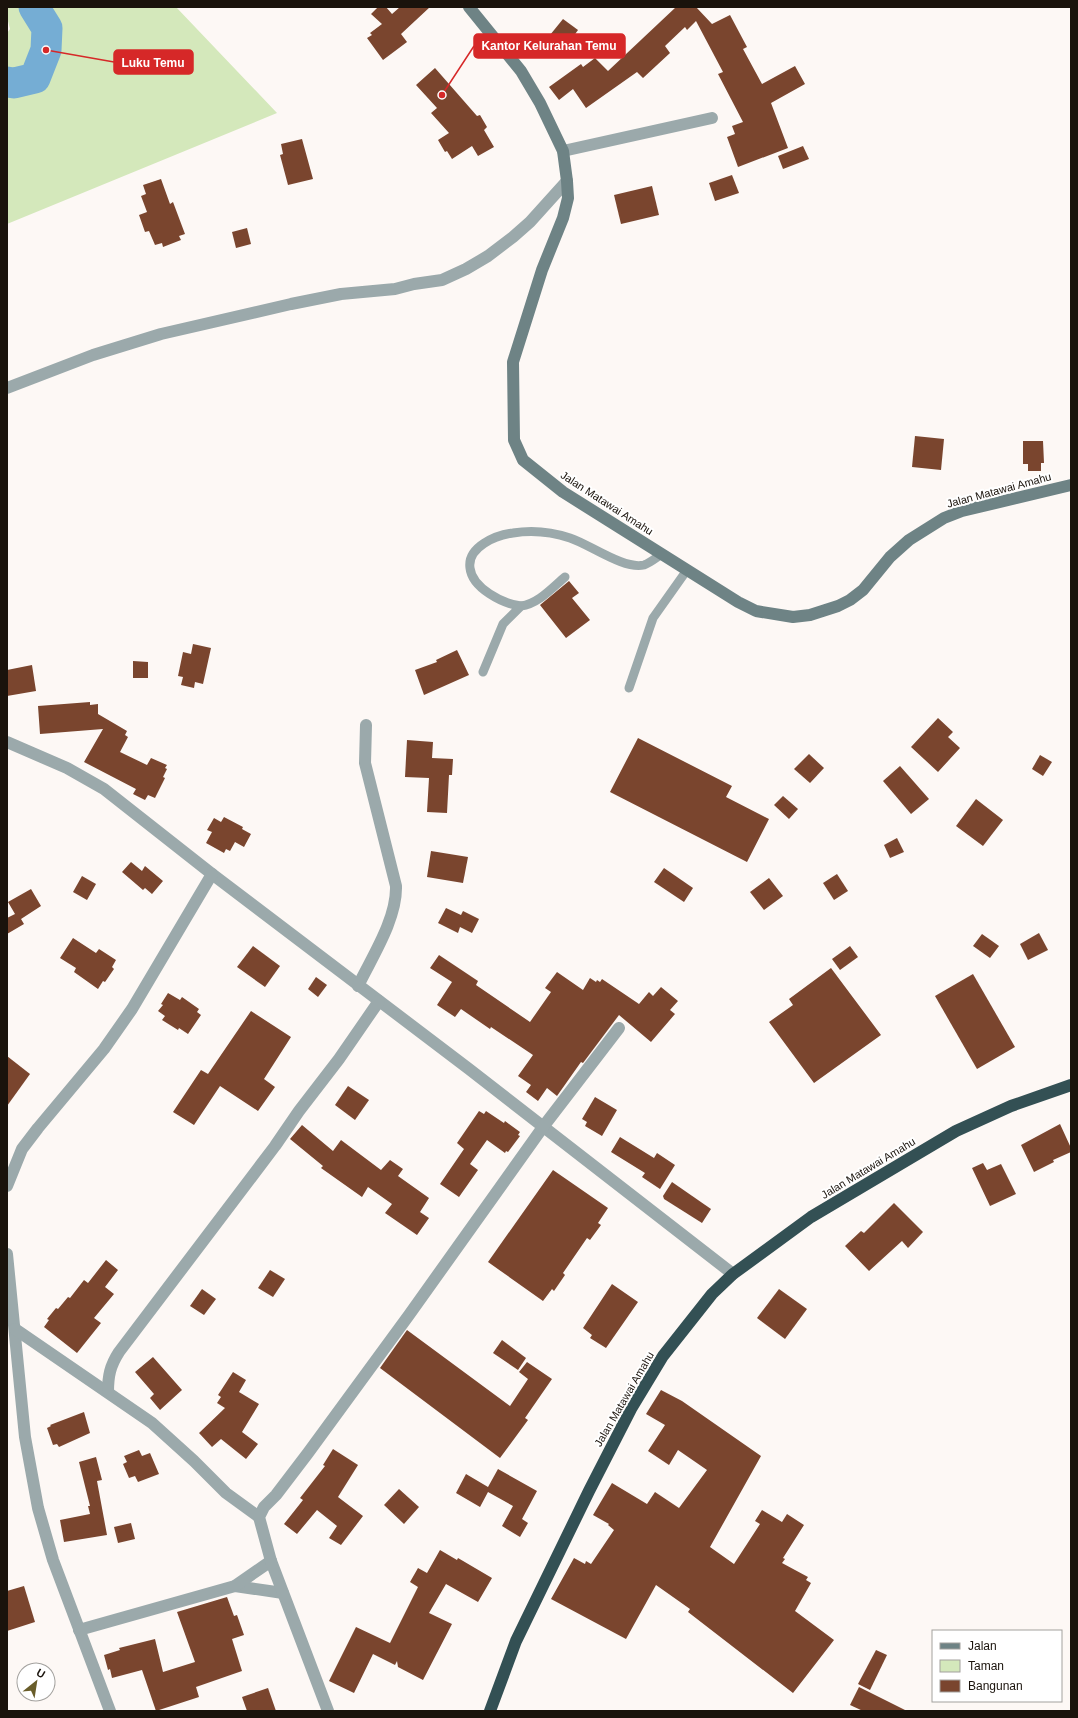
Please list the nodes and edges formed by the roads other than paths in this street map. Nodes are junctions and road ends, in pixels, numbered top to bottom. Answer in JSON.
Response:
{"nodes":[{"id":1,"x":469,"y":7,"type":"edge"},
{"id":2,"x":712,"y":118,"type":"dead end"},
{"id":3,"x":563,"y":151,"type":"junction"},
{"id":4,"x":567,"y":181,"type":"junction"},
{"id":5,"x":7,"y":388,"type":"edge"},
{"id":6,"x":1071,"y":485,"type":"edge"},
{"id":7,"x":662,"y":554,"type":"junction"},
{"id":8,"x":687,"y":570,"type":"junction"},
{"id":9,"x":565,"y":577,"type":"dead end"},
{"id":10,"x":505,"y":603,"type":"junction"},
{"id":11,"x":520,"y":606,"type":"junction"},
{"id":12,"x":503,"y":624,"type":"junction"},
{"id":13,"x":483,"y":672,"type":"dead end"},
{"id":14,"x":629,"y":688,"type":"dead end"},
{"id":15,"x":366,"y":725,"type":"dead end"},
{"id":16,"x":7,"y":742,"type":"edge"},
{"id":17,"x":212,"y":874,"type":"junction"},
{"id":18,"x":358,"y":986,"type":"junction"},
{"id":19,"x":379,"y":1001,"type":"junction"},
{"id":20,"x":618,"y":1028,"type":"dead end"},
{"id":21,"x":1071,"y":1085,"type":"edge"},
{"id":22,"x":543,"y":1127,"type":"junction"},
{"id":23,"x":7,"y":1186,"type":"edge"},
{"id":24,"x":7,"y":1254,"type":"edge"},
{"id":25,"x":733,"y":1274,"type":"junction"},
{"id":26,"x":15,"y":1329,"type":"junction"},
{"id":27,"x":108,"y":1392,"type":"junction"},
{"id":28,"x":259,"y":1517,"type":"junction"},
{"id":29,"x":271,"y":1561,"type":"junction"},
{"id":30,"x":235,"y":1586,"type":"junction"},
{"id":31,"x":284,"y":1593,"type":"junction"},
{"id":32,"x":79,"y":1630,"type":"junction"},
{"id":33,"x":110,"y":1711,"type":"edge"},
{"id":34,"x":328,"y":1711,"type":"edge"},
{"id":35,"x":490,"y":1711,"type":"edge"}],
"edges":[{"from":1,"to":3,"type":"main road","name":"Jalan Matawai Amahu"},
{"from":2,"to":3,"type":"street"},
{"from":3,"to":4,"type":"main road","name":"Jalan Matawai Amahu"},
{"from":4,"to":5,"type":"street"},
{"from":4,"to":7,"type":"main road","name":"Jalan Matawai Amahu"},
{"from":6,"to":8,"type":"main road","name":"Jalan Matawai Amahu"},
{"from":7,"to":8,"type":"main road","name":"Jalan Matawai Amahu"},
{"from":7,"to":10,"type":"lane"},
{"from":8,"to":14,"type":"lane"},
{"from":9,"to":11,"type":"lane"},
{"from":10,"to":11,"type":"lane"},
{"from":10,"to":12,"type":"lane"},
{"from":11,"to":12,"type":"lane"},
{"from":12,"to":13,"type":"lane"},
{"from":15,"to":18,"type":"street"},
{"from":16,"to":17,"type":"street"},
{"from":17,"to":18,"type":"street"},
{"from":17,"to":23,"type":"street"},
{"from":18,"to":19,"type":"street"},
{"from":19,"to":22,"type":"street"},
{"from":19,"to":27,"type":"street"},
{"from":20,"to":22,"type":"street"},
{"from":21,"to":25,"type":"highway","name":"Jalan Matawai Amahu"},
{"from":22,"to":25,"type":"street"},
{"from":22,"to":28,"type":"street"},
{"from":24,"to":26,"type":"street"},
{"from":25,"to":35,"type":"highway","name":"Jalan Matawai Amahu"},
{"from":26,"to":27,"type":"street"},
{"from":26,"to":32,"type":"street"},
{"from":27,"to":28,"type":"street"},
{"from":28,"to":29,"type":"street"},
{"from":29,"to":30,"type":"street"},
{"from":29,"to":31,"type":"street"},
{"from":30,"to":31,"type":"street"},
{"from":30,"to":32,"type":"street"},
{"from":31,"to":34,"type":"street"},
{"from":32,"to":33,"type":"street"}]}
